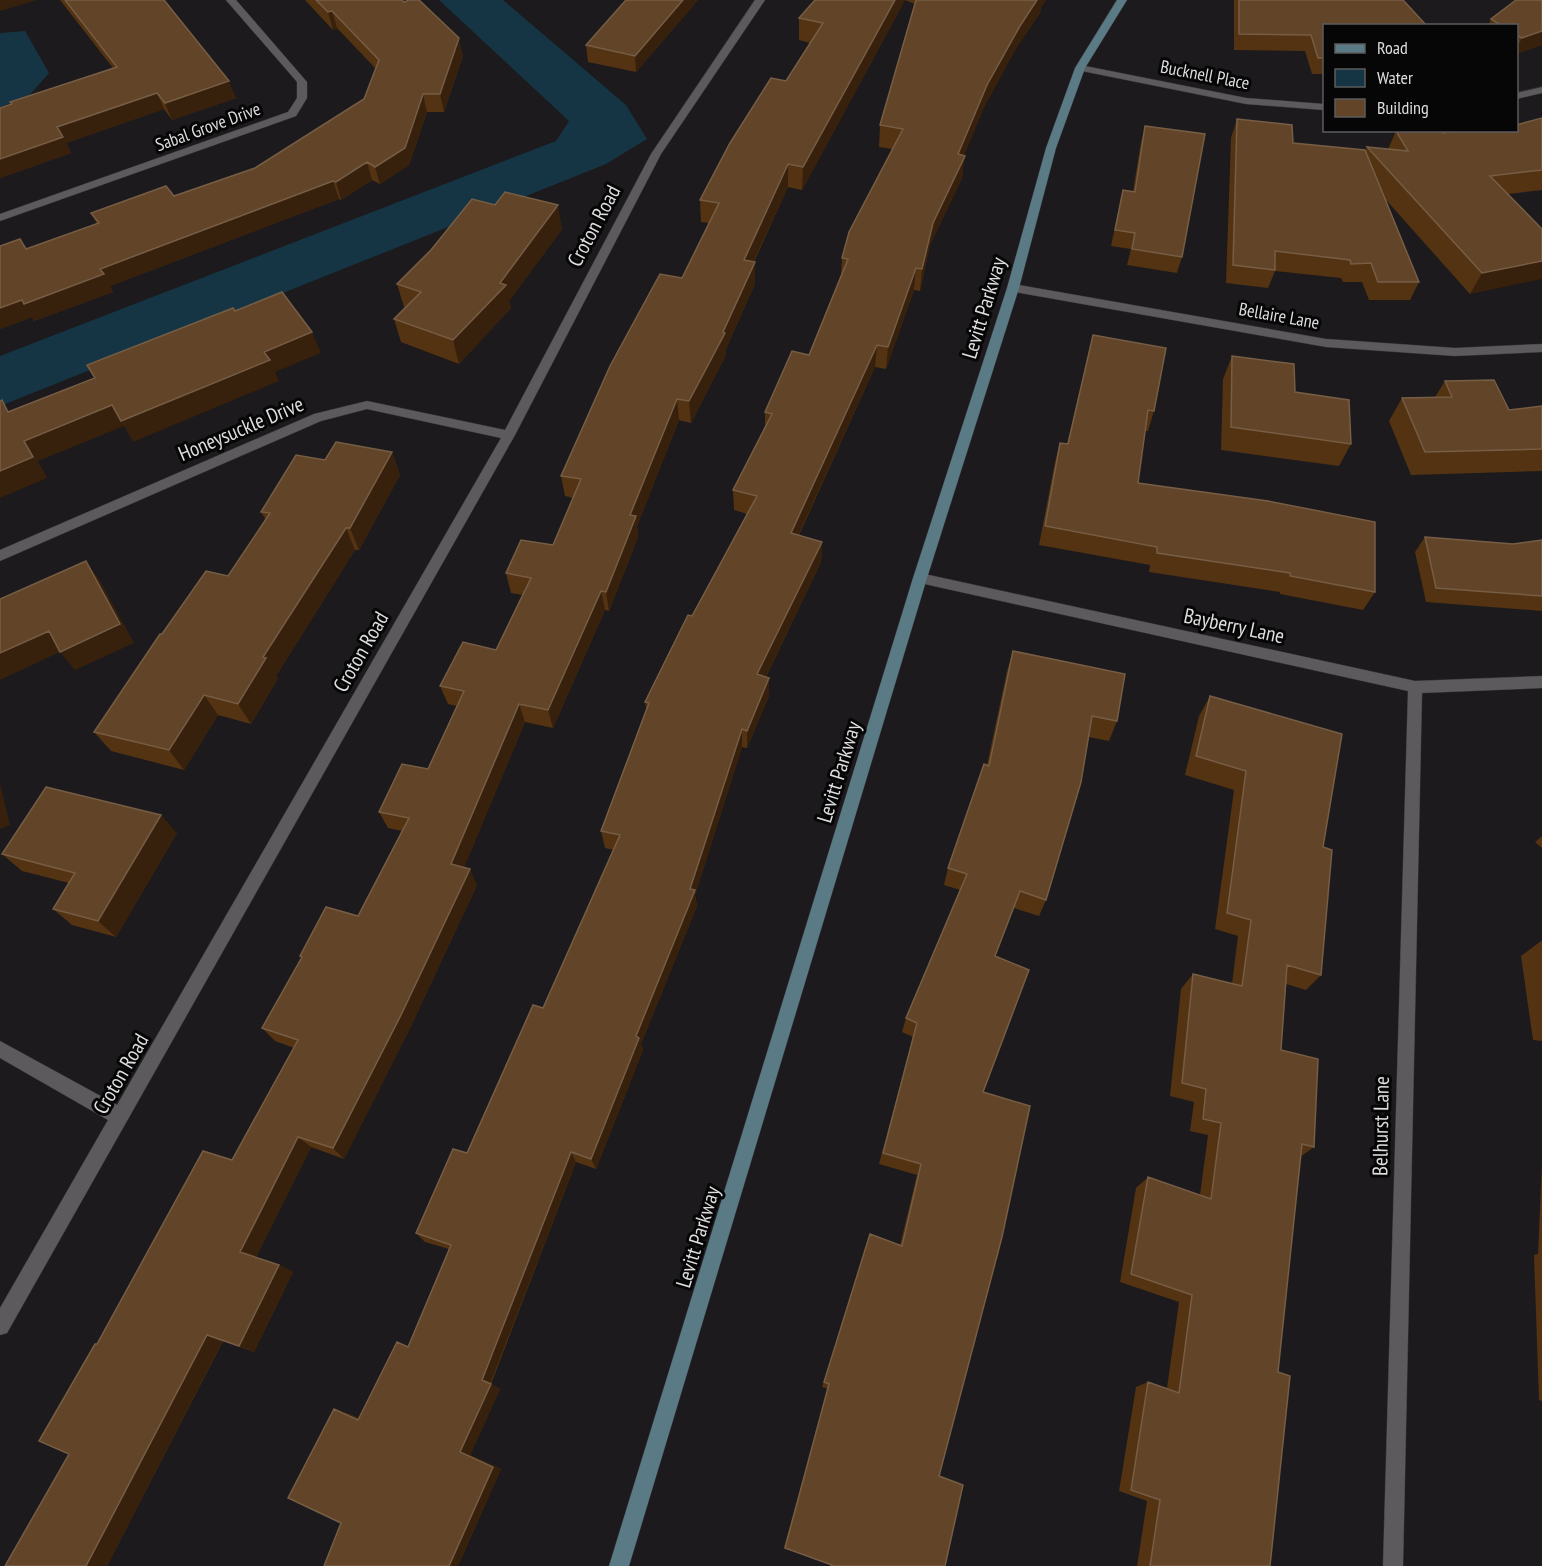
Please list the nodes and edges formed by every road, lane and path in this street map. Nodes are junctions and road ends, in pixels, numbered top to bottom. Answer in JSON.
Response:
{"nodes":[{"id":1,"x":231,"y":0,"type":"edge"},
{"id":2,"x":760,"y":0,"type":"edge"},
{"id":3,"x":1122,"y":0,"type":"edge"},
{"id":4,"x":1080,"y":68,"type":"junction"},
{"id":5,"x":1542,"y":90,"type":"edge"},
{"id":6,"x":1518,"y":96,"type":"edge"},
{"id":7,"x":1323,"y":107,"type":"edge"},
{"id":8,"x":0,"y":218,"type":"edge"},
{"id":9,"x":1013,"y":288,"type":"junction"},
{"id":10,"x":1542,"y":348,"type":"edge"},
{"id":11,"x":509,"y":435,"type":"junction"},
{"id":12,"x":0,"y":556,"type":"edge"},
{"id":13,"x":920,"y":578,"type":"junction"},
{"id":14,"x":1542,"y":682,"type":"edge"},
{"id":15,"x":1415,"y":687,"type":"junction"},
{"id":16,"x":0,"y":1049,"type":"edge"},
{"id":17,"x":121,"y":1117,"type":"junction"},
{"id":18,"x":0,"y":1326,"type":"edge"},
{"id":19,"x":620,"y":1566,"type":"edge"},
{"id":20,"x":1393,"y":1566,"type":"edge"}],
"edges":[{"from":1,"to":8,"type":"street","name":"Sabal Grove Drive"},
{"from":2,"to":11,"type":"street","name":"Croton Road"},
{"from":3,"to":4,"type":"street","name":"Levitt Parkway"},
{"from":4,"to":7,"type":"street","name":"Bucknell Place"},
{"from":4,"to":9,"type":"street","name":"Levitt Parkway"},
{"from":5,"to":6,"type":"street"},
{"from":9,"to":10,"type":"street","name":"Bellaire Lane"},
{"from":9,"to":13,"type":"street","name":"Levitt Parkway"},
{"from":11,"to":12,"type":"street","name":"Honeysuckle Drive"},
{"from":11,"to":17,"type":"street","name":"Croton Road"},
{"from":13,"to":15,"type":"street","name":"Bayberry Lane"},
{"from":13,"to":19,"type":"street","name":"Levitt Parkway"},
{"from":14,"to":15,"type":"street","name":"Bayberry Lane"},
{"from":15,"to":20,"type":"street","name":"Belhurst Lane"},
{"from":16,"to":17,"type":"street"},
{"from":17,"to":18,"type":"street","name":"Croton Road"}]}
